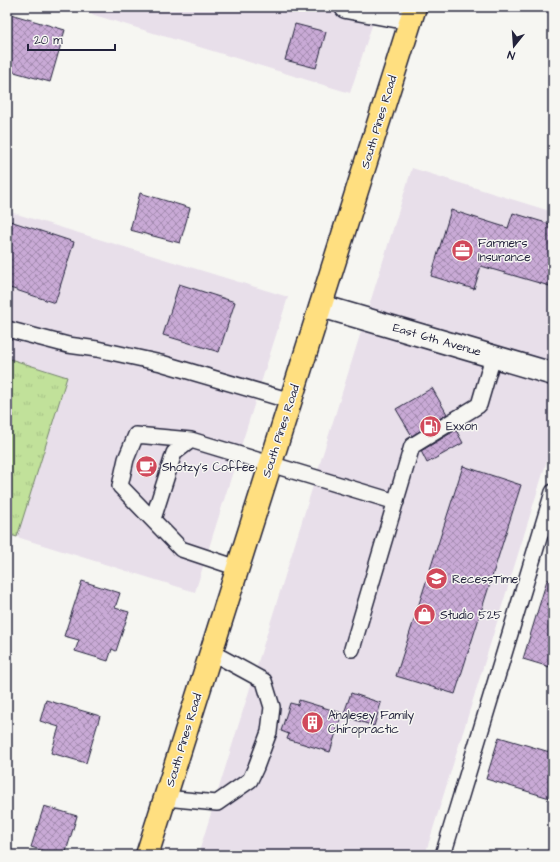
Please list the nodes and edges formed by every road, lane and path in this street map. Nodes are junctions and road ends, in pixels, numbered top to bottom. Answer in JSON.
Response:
{"nodes":[{"id":1,"x":346,"y":7,"type":"edge"},
{"id":2,"x":413,"y":13,"type":"edge"},
{"id":3,"x":321,"y":306,"type":"junction"},
{"id":4,"x":7,"y":329,"type":"edge"},
{"id":5,"x":494,"y":357,"type":"junction"},
{"id":6,"x":553,"y":374,"type":"edge"},
{"id":7,"x":291,"y":401,"type":"junction"},
{"id":8,"x":191,"y":440,"type":"junction"},
{"id":9,"x":271,"y":464,"type":"junction"},
{"id":10,"x":553,"y":492,"type":"edge"},
{"id":11,"x":396,"y":502,"type":"junction"},
{"id":12,"x":153,"y":519,"type":"junction"},
{"id":13,"x":238,"y":568,"type":"junction"},
{"id":14,"x":352,"y":649,"type":"dead end"},
{"id":15,"x":211,"y":652,"type":"junction"},
{"id":16,"x":165,"y":798,"type":"junction"},
{"id":17,"x":147,"y":855,"type":"edge"},
{"id":18,"x":443,"y":855,"type":"edge"}],
"edges":[{"from":1,"to":2,"type":"street"},
{"from":2,"to":3,"type":"main road","name":"South Pines Road"},
{"from":3,"to":5,"type":"street","name":"East 6th Avenue"},
{"from":3,"to":7,"type":"main road","name":"South Pines Road"},
{"from":4,"to":7,"type":"lane"},
{"from":5,"to":6,"type":"street","name":"East 6th Avenue"},
{"from":5,"to":11,"type":"lane"},
{"from":7,"to":9,"type":"main road","name":"South Pines Road"},
{"from":8,"to":9,"type":"lane"},
{"from":8,"to":12,"type":"lane"},
{"from":8,"to":12,"type":"lane"},
{"from":9,"to":11,"type":"lane"},
{"from":9,"to":13,"type":"main road","name":"South Pines Road"},
{"from":10,"to":18,"type":"lane"},
{"from":11,"to":14,"type":"lane"},
{"from":12,"to":13,"type":"lane"},
{"from":13,"to":15,"type":"main road","name":"South Pines Road"},
{"from":15,"to":16,"type":"main road","name":"South Pines Road"},
{"from":15,"to":16,"type":"lane"},
{"from":16,"to":17,"type":"main road","name":"South Pines Road"}]}
